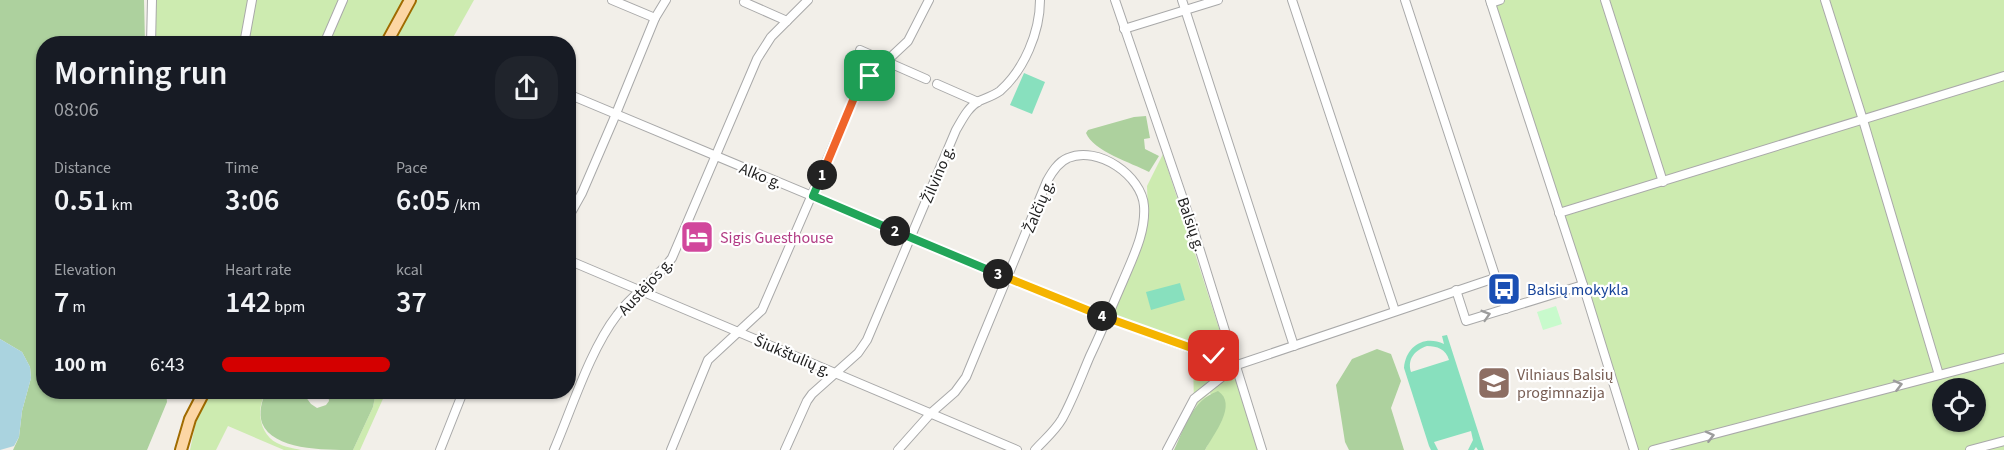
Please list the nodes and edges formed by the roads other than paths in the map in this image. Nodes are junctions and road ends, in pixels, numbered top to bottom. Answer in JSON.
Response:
{"nodes":[{"id":1,"x":152,"y":0,"type":"edge"},
{"id":2,"x":252,"y":0,"type":"edge"},
{"id":3,"x":343,"y":0,"type":"edge"},
{"id":4,"x":410,"y":0,"type":"edge"},
{"id":5,"x":612,"y":0,"type":"edge"},
{"id":6,"x":666,"y":0,"type":"edge"},
{"id":7,"x":808,"y":0,"type":"edge"},
{"id":8,"x":929,"y":0,"type":"edge"},
{"id":9,"x":1040,"y":0,"type":"edge"},
{"id":10,"x":1115,"y":0,"type":"edge"},
{"id":11,"x":1182,"y":0,"type":"edge"},
{"id":12,"x":1218,"y":0,"type":"edge"},
{"id":13,"x":1292,"y":0,"type":"edge"},
{"id":14,"x":1405,"y":0,"type":"edge"},
{"id":15,"x":1500,"y":0,"type":"edge"},
{"id":16,"x":1605,"y":0,"type":"edge"},
{"id":17,"x":1824,"y":0,"type":"edge"},
{"id":18,"x":1490,"y":1,"type":"edge"},
{"id":19,"x":744,"y":2,"type":"dead end"},
{"id":20,"x":1185,"y":11,"type":"junction"},
{"id":21,"x":655,"y":18,"type":"junction"},
{"id":22,"x":787,"y":21,"type":"junction"},
{"id":23,"x":1124,"y":29,"type":"junction"},
{"id":24,"x":151,"y":36,"type":"edge"},
{"id":25,"x":245,"y":36,"type":"edge"},
{"id":26,"x":327,"y":36,"type":"edge"},
{"id":27,"x":390,"y":36,"type":"edge"},
{"id":28,"x":860,"y":50,"type":"dead end"},
{"id":29,"x":886,"y":61,"type":"junction"},
{"id":30,"x":2004,"y":76,"type":"edge"},
{"id":31,"x":926,"y":79,"type":"dead end"},
{"id":32,"x":938,"y":84,"type":"dead end"},
{"id":33,"x":576,"y":97,"type":"edge"},
{"id":34,"x":978,"y":102,"type":"junction"},
{"id":35,"x":616,"y":113,"type":"junction"},
{"id":36,"x":1863,"y":120,"type":"junction"},
{"id":37,"x":715,"y":156,"type":"junction"},
{"id":38,"x":1663,"y":182,"type":"junction"},
{"id":39,"x":813,"y":196,"type":"junction"},
{"id":40,"x":576,"y":197,"type":"edge"},
{"id":41,"x":1559,"y":213,"type":"junction"},
{"id":42,"x":910,"y":237,"type":"junction"},
{"id":43,"x":576,"y":263,"type":"edge"},
{"id":44,"x":1008,"y":278,"type":"junction"},
{"id":45,"x":1495,"y":278,"type":"junction"},
{"id":46,"x":1583,"y":285,"type":"junction"},
{"id":47,"x":639,"y":290,"type":"junction"},
{"id":48,"x":1456,"y":290,"type":"junction"},
{"id":49,"x":1506,"y":309,"type":"junction"},
{"id":50,"x":1395,"y":311,"type":"junction"},
{"id":51,"x":1107,"y":318,"type":"junction"},
{"id":52,"x":740,"y":332,"type":"junction"},
{"id":53,"x":1294,"y":346,"type":"junction"},
{"id":54,"x":2004,"y":358,"type":"edge"},
{"id":55,"x":1222,"y":360,"type":"dead end"},
{"id":56,"x":1237,"y":365,"type":"junction"},
{"id":57,"x":835,"y":373,"type":"junction"},
{"id":58,"x":1939,"y":375,"type":"junction"},
{"id":59,"x":576,"y":397,"type":"edge"},
{"id":60,"x":200,"y":399,"type":"edge"},
{"id":61,"x":460,"y":399,"type":"edge"},
{"id":62,"x":575,"y":399,"type":"edge"},
{"id":63,"x":196,"y":408,"type":"junction"},
{"id":64,"x":932,"y":413,"type":"junction"},
{"id":65,"x":2004,"y":441,"type":"edge"},
{"id":66,"x":181,"y":450,"type":"edge"},
{"id":67,"x":188,"y":450,"type":"edge"},
{"id":68,"x":440,"y":450,"type":"edge"},
{"id":69,"x":554,"y":450,"type":"edge"},
{"id":70,"x":670,"y":450,"type":"edge"},
{"id":71,"x":785,"y":450,"type":"edge"},
{"id":72,"x":898,"y":450,"type":"edge"},
{"id":73,"x":1017,"y":450,"type":"edge"},
{"id":74,"x":1035,"y":450,"type":"edge"},
{"id":75,"x":1167,"y":450,"type":"edge"},
{"id":76,"x":1262,"y":450,"type":"edge"},
{"id":77,"x":1634,"y":450,"type":"edge"},
{"id":78,"x":1653,"y":450,"type":"edge"},
{"id":79,"x":1970,"y":450,"type":"edge"}],
"edges":[{"from":1,"to":24,"type":"street"},
{"from":2,"to":25,"type":"street"},
{"from":3,"to":26,"type":"street"},
{"from":4,"to":27,"type":"main road"},
{"from":5,"to":21,"type":"street"},
{"from":6,"to":21,"type":"street"},
{"from":7,"to":22,"type":"street","name":"Austėjos g."},
{"from":8,"to":29,"type":"street"},
{"from":9,"to":34,"type":"street","name":"Žilvino g."},
{"from":10,"to":23,"type":"street","name":"Balsių g."},
{"from":11,"to":20,"type":"street"},
{"from":12,"to":20,"type":"street"},
{"from":13,"to":50,"type":"street"},
{"from":14,"to":45,"type":"street"},
{"from":15,"to":18,"type":"street"},
{"from":16,"to":38,"type":"street"},
{"from":17,"to":36,"type":"street"},
{"from":18,"to":41,"type":"street"},
{"from":19,"to":22,"type":"street"},
{"from":20,"to":23,"type":"street"},
{"from":20,"to":53,"type":"street"},
{"from":21,"to":35,"type":"street"},
{"from":22,"to":37,"type":"street","name":"Austėjos g."},
{"from":23,"to":56,"type":"street","name":"Balsių g."},
{"from":28,"to":29,"type":"street"},
{"from":29,"to":31,"type":"street"},
{"from":29,"to":39,"type":"street"},
{"from":30,"to":36,"type":"street"},
{"from":32,"to":34,"type":"street"},
{"from":33,"to":35,"type":"street","name":"Alko g."},
{"from":34,"to":42,"type":"street","name":"Žilvino g."},
{"from":35,"to":37,"type":"street","name":"Alko g."},
{"from":35,"to":40,"type":"street"},
{"from":36,"to":38,"type":"street"},
{"from":36,"to":58,"type":"street"},
{"from":37,"to":39,"type":"street","name":"Alko g."},
{"from":37,"to":47,"type":"street","name":"Austėjos g."},
{"from":38,"to":41,"type":"street"},
{"from":39,"to":42,"type":"street","name":"Alko g."},
{"from":39,"to":52,"type":"street"},
{"from":41,"to":46,"type":"street"},
{"from":42,"to":44,"type":"street","name":"Alko g."},
{"from":42,"to":57,"type":"street","name":"Žilvino g."},
{"from":43,"to":47,"type":"street","name":"Šiukštulių g."},
{"from":44,"to":51,"type":"street","name":"Alko g."},
{"from":44,"to":51,"type":"street","name":"Žalčių g."},
{"from":44,"to":64,"type":"street","name":"Žalčių g."},
{"from":45,"to":48,"type":"street"},
{"from":45,"to":49,"type":"street"},
{"from":46,"to":49,"type":"street"},
{"from":46,"to":77,"type":"street"},
{"from":47,"to":52,"type":"street","name":"Šiukštulių g."},
{"from":47,"to":59,"type":"street","name":"Austėjos g."},
{"from":48,"to":49,"type":"street","one_way":true},
{"from":48,"to":50,"type":"street"},
{"from":50,"to":53,"type":"street"},
{"from":51,"to":55,"type":"street","name":"Alko g."},
{"from":51,"to":74,"type":"street","name":"Žalčių g."},
{"from":52,"to":57,"type":"street","name":"Šiukštulių g."},
{"from":52,"to":70,"type":"street"},
{"from":53,"to":56,"type":"street"},
{"from":54,"to":58,"type":"street"},
{"from":56,"to":75,"type":"street"},
{"from":56,"to":76,"type":"street","name":"Balsių g."},
{"from":57,"to":64,"type":"street","name":"Šiukštulių g."},
{"from":57,"to":71,"type":"street","name":"Žilvino g."},
{"from":78,"to":58,"type":"street","one_way":true},
{"from":60,"to":63,"type":"main road"},
{"from":61,"to":68,"type":"street"},
{"from":62,"to":69,"type":"street","name":"Austėjos g."},
{"from":63,"to":66,"type":"main road"},
{"from":63,"to":67,"type":"main road"},
{"from":64,"to":72,"type":"street","name":"Žalčių g."},
{"from":64,"to":73,"type":"street","name":"Šiukštulių g."},
{"from":65,"to":79,"type":"street"}]}
